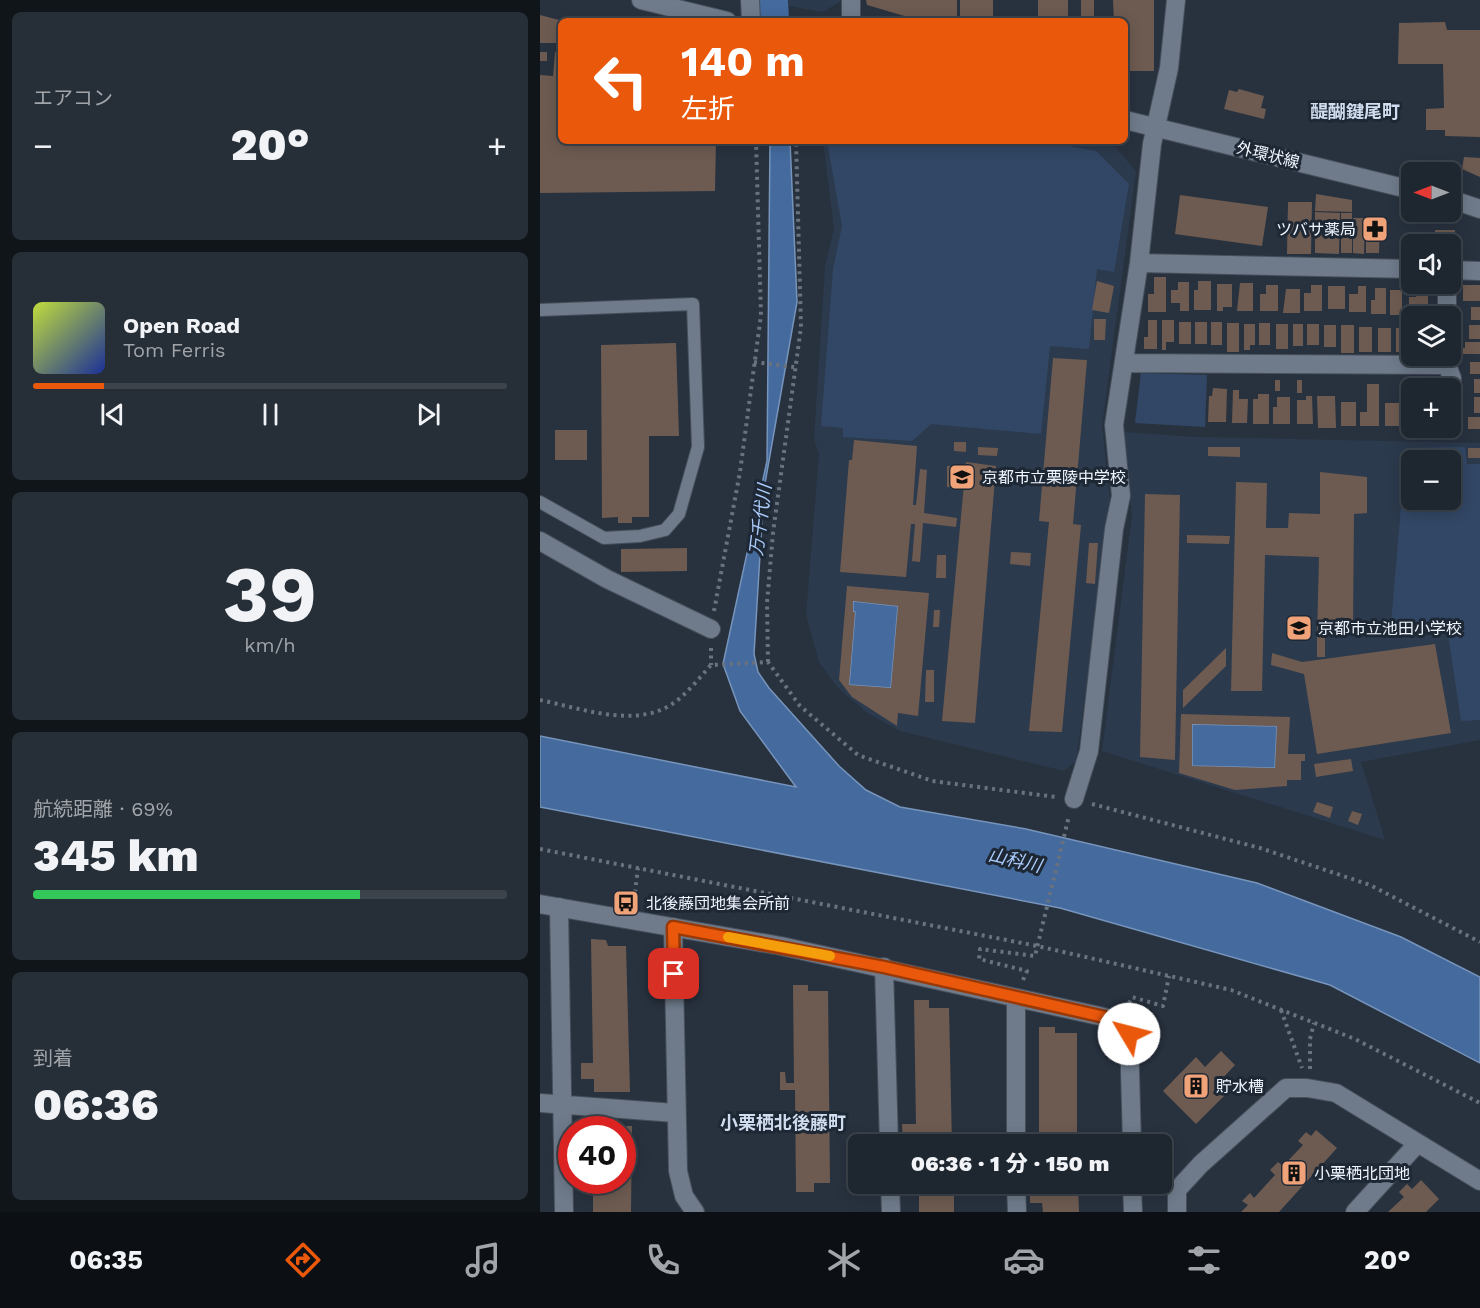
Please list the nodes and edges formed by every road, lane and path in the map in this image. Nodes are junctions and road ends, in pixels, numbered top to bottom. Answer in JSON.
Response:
{"nodes":[{"id":1,"x":641,"y":0,"type":"edge"},
{"id":2,"x":750,"y":0,"type":"edge"},
{"id":3,"x":851,"y":0,"type":"edge"},
{"id":4,"x":1176,"y":0,"type":"edge"},
{"id":5,"x":716,"y":18,"type":"edge"},
{"id":6,"x":751,"y":18,"type":"edge"},
{"id":7,"x":851,"y":18,"type":"edge"},
{"id":8,"x":1128,"y":121,"type":"edge"},
{"id":9,"x":1157,"y":128,"type":"junction"},
{"id":10,"x":756,"y":144,"type":"edge"},
{"id":11,"x":796,"y":144,"type":"edge"},
{"id":12,"x":1401,"y":187,"type":"edge"},
{"id":13,"x":1461,"y":203,"type":"edge"},
{"id":14,"x":1480,"y":209,"type":"edge"},
{"id":15,"x":1139,"y":263,"type":"junction"},
{"id":16,"x":1401,"y":269,"type":"edge"},
{"id":17,"x":1461,"y":270,"type":"edge"},
{"id":18,"x":1480,"y":271,"type":"edge"},
{"id":19,"x":540,"y":310,"type":"edge"},
{"id":20,"x":1401,"y":360,"type":"edge"},
{"id":21,"x":754,"y":362,"type":"junction"},
{"id":22,"x":1124,"y":363,"type":"junction"},
{"id":23,"x":794,"y":367,"type":"junction"},
{"id":24,"x":540,"y":502,"type":"edge"},
{"id":25,"x":540,"y":541,"type":"edge"},
{"id":26,"x":711,"y":629,"type":"joint"},
{"id":27,"x":768,"y":662,"type":"junction"},
{"id":28,"x":540,"y":700,"type":"edge"},
{"id":29,"x":1072,"y":805,"type":"junction"},
{"id":30,"x":540,"y":849,"type":"edge"},
{"id":31,"x":638,"y":868,"type":"junction"},
{"id":32,"x":540,"y":904,"type":"edge"},
{"id":33,"x":559,"y":907,"type":"junction"},
{"id":34,"x":632,"y":920,"type":"junction"},
{"id":35,"x":673,"y":927,"type":"junction"},
{"id":36,"x":1480,"y":942,"type":"edge"},
{"id":37,"x":1038,"y":946,"type":"junction"},
{"id":38,"x":884,"y":967,"type":"junction"},
{"id":39,"x":1169,"y":976,"type":"junction"},
{"id":40,"x":1016,"y":998,"type":"junction"},
{"id":41,"x":1281,"y":1010,"type":"junction"},
{"id":42,"x":1122,"y":1021,"type":"junction"},
{"id":43,"x":1314,"y":1023,"type":"junction"},
{"id":44,"x":1309,"y":1079,"type":"junction"},
{"id":45,"x":540,"y":1103,"type":"edge"},
{"id":46,"x":1480,"y":1103,"type":"edge"},
{"id":47,"x":563,"y":1104,"type":"junction"},
{"id":48,"x":675,"y":1113,"type":"junction"},
{"id":49,"x":889,"y":1134,"type":"edge"},
{"id":50,"x":1016,"y":1134,"type":"edge"},
{"id":51,"x":1132,"y":1134,"type":"edge"},
{"id":52,"x":1417,"y":1144,"type":"junction"},
{"id":53,"x":1480,"y":1180,"type":"edge"},
{"id":54,"x":890,"y":1194,"type":"edge"},
{"id":55,"x":1016,"y":1194,"type":"edge"},
{"id":56,"x":1132,"y":1194,"type":"edge"},
{"id":57,"x":564,"y":1212,"type":"edge"},
{"id":58,"x":695,"y":1212,"type":"edge"},
{"id":59,"x":891,"y":1212,"type":"edge"},
{"id":60,"x":1017,"y":1212,"type":"edge"},
{"id":61,"x":1133,"y":1212,"type":"edge"},
{"id":62,"x":1177,"y":1212,"type":"edge"},
{"id":63,"x":1355,"y":1212,"type":"edge"}],
"edges":[{"from":1,"to":5,"type":"street"},
{"from":2,"to":6,"type":"street"},
{"from":3,"to":7,"type":"street"},
{"from":4,"to":9,"type":"street"},
{"from":8,"to":9,"type":"street","name":"外環状線"},
{"from":9,"to":12,"type":"street","name":"外環状線"},
{"from":9,"to":15,"type":"street"},
{"from":10,"to":21,"type":"path"},
{"from":11,"to":23,"type":"path"},
{"from":13,"to":14,"type":"street"},
{"from":15,"to":16,"type":"street"},
{"from":15,"to":22,"type":"street"},
{"from":17,"to":18,"type":"street"},
{"from":19,"to":24,"type":"lane"},
{"from":20,"to":22,"type":"street"},
{"from":21,"to":23,"type":"path"},
{"from":21,"to":26,"type":"path"},
{"from":22,"to":29,"type":"street"},
{"from":23,"to":27,"type":"path"},
{"from":25,"to":26,"type":"street"},
{"from":27,"to":28,"type":"path"},
{"from":27,"to":29,"type":"path"},
{"from":29,"to":36,"type":"path"},
{"from":29,"to":37,"type":"path"},
{"from":30,"to":31,"type":"path"},
{"from":31,"to":34,"type":"path"},
{"from":31,"to":37,"type":"path"},
{"from":32,"to":33,"type":"street"},
{"from":33,"to":34,"type":"street"},
{"from":33,"to":47,"type":"street"},
{"from":34,"to":35,"type":"street"},
{"from":35,"to":38,"type":"street"},
{"from":35,"to":48,"type":"street"},
{"from":37,"to":39,"type":"path"},
{"from":37,"to":40,"type":"path"},
{"from":38,"to":40,"type":"street"},
{"from":38,"to":49,"type":"street"},
{"from":39,"to":41,"type":"path"},
{"from":39,"to":42,"type":"path"},
{"from":40,"to":42,"type":"street"},
{"from":40,"to":50,"type":"street"},
{"from":41,"to":43,"type":"path"},
{"from":41,"to":44,"type":"path"},
{"from":42,"to":51,"type":"street"},
{"from":43,"to":44,"type":"path"},
{"from":43,"to":46,"type":"path"},
{"from":44,"to":52,"type":"street"},
{"from":44,"to":62,"type":"street"},
{"from":45,"to":47,"type":"street"},
{"from":47,"to":48,"type":"street"},
{"from":47,"to":57,"type":"street"},
{"from":48,"to":58,"type":"street"},
{"from":52,"to":53,"type":"street"},
{"from":52,"to":63,"type":"street"},
{"from":54,"to":59,"type":"street"},
{"from":55,"to":60,"type":"street"},
{"from":56,"to":61,"type":"street"}]}
